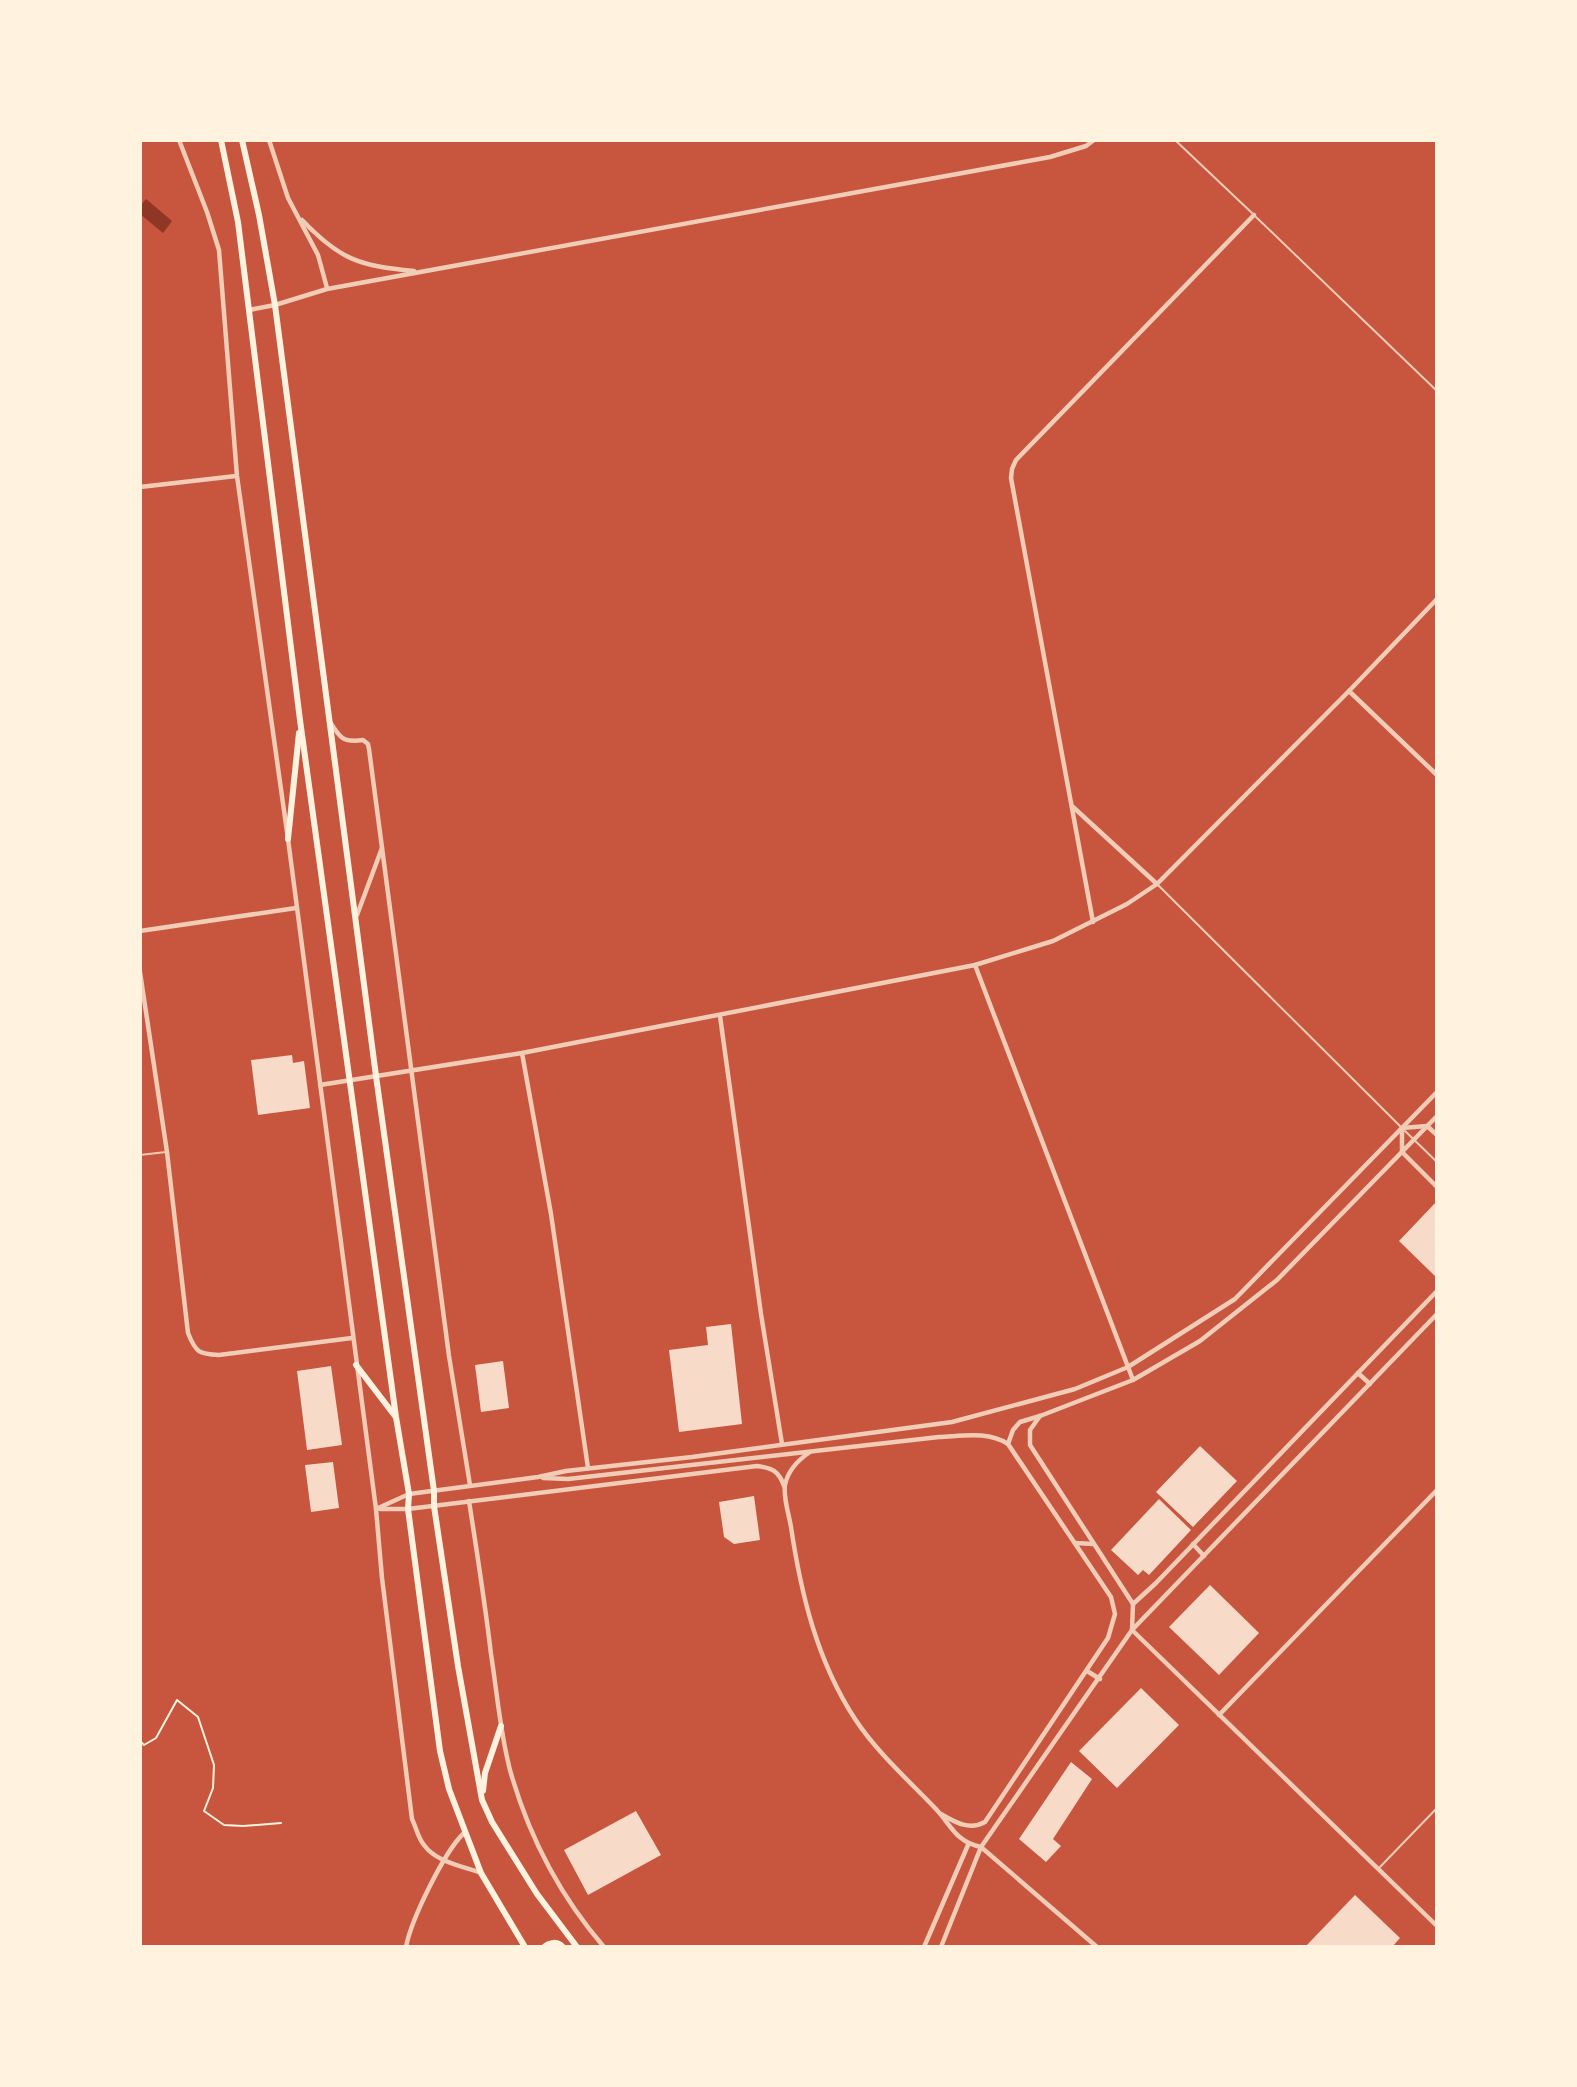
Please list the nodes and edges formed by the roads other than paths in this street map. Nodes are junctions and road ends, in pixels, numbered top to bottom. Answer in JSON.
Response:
{"nodes":[{"id":1,"x":179,"y":140,"type":"edge"},
{"id":2,"x":221,"y":140,"type":"edge"},
{"id":3,"x":242,"y":140,"type":"edge"},
{"id":4,"x":269,"y":140,"type":"edge"},
{"id":5,"x":1094,"y":140,"type":"edge"},
{"id":6,"x":1175,"y":140,"type":"edge"},
{"id":7,"x":297,"y":214,"type":"junction"},
{"id":8,"x":1254,"y":215,"type":"junction"},
{"id":9,"x":421,"y":271,"type":"junction"},
{"id":10,"x":327,"y":289,"type":"junction"},
{"id":11,"x":275,"y":305,"type":"junction"},
{"id":12,"x":248,"y":310,"type":"junction"},
{"id":13,"x":1437,"y":391,"type":"edge"},
{"id":14,"x":237,"y":476,"type":"junction"},
{"id":15,"x":140,"y":487,"type":"edge"},
{"id":16,"x":1437,"y":599,"type":"edge"},
{"id":17,"x":1349,"y":691,"type":"junction"},
{"id":18,"x":300,"y":720,"type":"junction"},
{"id":19,"x":330,"y":721,"type":"junction"},
{"id":20,"x":1437,"y":775,"type":"edge"},
{"id":21,"x":1073,"y":807,"type":"junction"},
{"id":22,"x":288,"y":839,"type":"junction"},
{"id":23,"x":382,"y":847,"type":"junction"},
{"id":24,"x":1157,"y":884,"type":"junction"},
{"id":25,"x":296,"y":908,"type":"junction"},
{"id":26,"x":355,"y":918,"type":"junction"},
{"id":27,"x":1093,"y":922,"type":"junction"},
{"id":28,"x":140,"y":931,"type":"edge"},
{"id":29,"x":975,"y":965,"type":"junction"},
{"id":30,"x":140,"y":972,"type":"edge"},
{"id":31,"x":720,"y":1016,"type":"junction"},
{"id":32,"x":522,"y":1054,"type":"junction"},
{"id":33,"x":412,"y":1070,"type":"junction"},
{"id":34,"x":376,"y":1076,"type":"junction"},
{"id":35,"x":351,"y":1080,"type":"junction"},
{"id":36,"x":320,"y":1085,"type":"junction"},
{"id":37,"x":1437,"y":1092,"type":"edge"},
{"id":38,"x":1437,"y":1116,"type":"edge"},
{"id":39,"x":1427,"y":1126,"type":"junction"},
{"id":40,"x":1402,"y":1128,"type":"junction"},
{"id":41,"x":1437,"y":1135,"type":"edge"},
{"id":42,"x":1414,"y":1140,"type":"junction"},
{"id":43,"x":167,"y":1152,"type":"junction"},
{"id":44,"x":1402,"y":1152,"type":"junction"},
{"id":45,"x":140,"y":1155,"type":"edge"},
{"id":46,"x":1437,"y":1161,"type":"edge"},
{"id":47,"x":1437,"y":1187,"type":"edge"},
{"id":48,"x":1437,"y":1291,"type":"edge"},
{"id":49,"x":1437,"y":1314,"type":"edge"},
{"id":50,"x":352,"y":1338,"type":"junction"},
{"id":51,"x":356,"y":1365,"type":"junction"},
{"id":52,"x":1128,"y":1367,"type":"junction"},
{"id":53,"x":1358,"y":1373,"type":"junction"},
{"id":54,"x":1133,"y":1380,"type":"junction"},
{"id":55,"x":1370,"y":1384,"type":"junction"},
{"id":56,"x":1040,"y":1416,"type":"junction"},
{"id":57,"x":396,"y":1418,"type":"junction"},
{"id":58,"x":782,"y":1444,"type":"junction"},
{"id":59,"x":1009,"y":1444,"type":"junction"},
{"id":60,"x":811,"y":1451,"type":"junction"},
{"id":61,"x":588,"y":1468,"type":"junction"},
{"id":62,"x":538,"y":1478,"type":"junction"},
{"id":63,"x":470,"y":1485,"type":"junction"},
{"id":64,"x":785,"y":1486,"type":"junction"},
{"id":65,"x":1437,"y":1490,"type":"edge"},
{"id":66,"x":435,"y":1491,"type":"junction"},
{"id":67,"x":409,"y":1494,"type":"junction"},
{"id":68,"x":469,"y":1501,"type":"junction"},
{"id":69,"x":434,"y":1506,"type":"junction"},
{"id":70,"x":376,"y":1509,"type":"junction"},
{"id":71,"x":408,"y":1509,"type":"junction"},
{"id":72,"x":1074,"y":1543,"type":"junction"},
{"id":73,"x":1095,"y":1544,"type":"junction"},
{"id":74,"x":1194,"y":1544,"type":"junction"},
{"id":75,"x":1205,"y":1556,"type":"junction"},
{"id":76,"x":1133,"y":1604,"type":"junction"},
{"id":77,"x":1132,"y":1630,"type":"junction"},
{"id":78,"x":1087,"y":1671,"type":"junction"},
{"id":79,"x":1100,"y":1679,"type":"junction"},
{"id":80,"x":1219,"y":1715,"type":"junction"},
{"id":81,"x":501,"y":1726,"type":"junction"},
{"id":82,"x":482,"y":1800,"type":"junction"},
{"id":83,"x":1437,"y":1808,"type":"edge"},
{"id":84,"x":941,"y":1814,"type":"junction"},
{"id":85,"x":464,"y":1833,"type":"junction"},
{"id":86,"x":968,"y":1844,"type":"junction"},
{"id":87,"x":981,"y":1847,"type":"junction"},
{"id":88,"x":445,"y":1860,"type":"junction"},
{"id":89,"x":1379,"y":1869,"type":"junction"},
{"id":90,"x":481,"y":1873,"type":"junction"},
{"id":91,"x":1437,"y":1926,"type":"edge"},
{"id":92,"x":406,"y":1947,"type":"edge"},
{"id":93,"x":525,"y":1947,"type":"edge"},
{"id":94,"x":544,"y":1947,"type":"edge"},
{"id":95,"x":563,"y":1947,"type":"edge"},
{"id":96,"x":577,"y":1947,"type":"edge"},
{"id":97,"x":604,"y":1947,"type":"edge"},
{"id":98,"x":924,"y":1947,"type":"edge"},
{"id":99,"x":941,"y":1947,"type":"edge"},
{"id":100,"x":1097,"y":1947,"type":"edge"}],
"edges":[{"from":1,"to":14,"type":"street"},
{"from":2,"to":12,"type":"main road"},
{"from":3,"to":11,"type":"main road"},
{"from":4,"to":7,"type":"street"},
{"from":5,"to":9,"type":"street"},
{"from":6,"to":8,"type":"lane"},
{"from":7,"to":9,"type":"street"},
{"from":7,"to":10,"type":"street"},
{"from":8,"to":13,"type":"lane"},
{"from":8,"to":21,"type":"street"},
{"from":9,"to":10,"type":"street"},
{"from":10,"to":11,"type":"street"},
{"from":11,"to":12,"type":"street"},
{"from":11,"to":19,"type":"main road"},
{"from":12,"to":18,"type":"main road"},
{"from":14,"to":15,"type":"street"},
{"from":14,"to":22,"type":"street"},
{"from":16,"to":17,"type":"street"},
{"from":17,"to":20,"type":"street"},
{"from":17,"to":24,"type":"street"},
{"from":18,"to":22,"type":"main road"},
{"from":18,"to":35,"type":"main road"},
{"from":19,"to":23,"type":"street"},
{"from":19,"to":26,"type":"main road"},
{"from":21,"to":24,"type":"street"},
{"from":21,"to":27,"type":"street"},
{"from":22,"to":25,"type":"street"},
{"from":23,"to":26,"type":"street"},
{"from":23,"to":33,"type":"street"},
{"from":24,"to":27,"type":"street"},
{"from":24,"to":40,"type":"lane"},
{"from":25,"to":28,"type":"street"},
{"from":25,"to":36,"type":"street"},
{"from":26,"to":34,"type":"main road"},
{"from":27,"to":29,"type":"street"},
{"from":29,"to":31,"type":"street"},
{"from":29,"to":52,"type":"street"},
{"from":30,"to":43,"type":"street"},
{"from":31,"to":32,"type":"street"},
{"from":31,"to":58,"type":"street"},
{"from":32,"to":33,"type":"street"},
{"from":32,"to":61,"type":"street"},
{"from":33,"to":34,"type":"street"},
{"from":33,"to":63,"type":"street"},
{"from":34,"to":35,"type":"street"},
{"from":34,"to":66,"type":"main road"},
{"from":35,"to":36,"type":"street"},
{"from":35,"to":57,"type":"main road"},
{"from":36,"to":50,"type":"street"},
{"from":37,"to":40,"type":"street"},
{"from":38,"to":39,"type":"street"},
{"from":39,"to":40,"type":"street"},
{"from":39,"to":41,"type":"street"},
{"from":39,"to":42,"type":"street"},
{"from":40,"to":42,"type":"lane"},
{"from":40,"to":44,"type":"street"},
{"from":40,"to":52,"type":"street"},
{"from":42,"to":44,"type":"street"},
{"from":42,"to":46,"type":"lane"},
{"from":43,"to":45,"type":"lane"},
{"from":43,"to":50,"type":"street"},
{"from":44,"to":47,"type":"street"},
{"from":44,"to":54,"type":"street"},
{"from":48,"to":53,"type":"street"},
{"from":49,"to":55,"type":"street"},
{"from":50,"to":51,"type":"street"},
{"from":51,"to":57,"type":"main road"},
{"from":51,"to":70,"type":"street"},
{"from":52,"to":54,"type":"street"},
{"from":52,"to":58,"type":"street"},
{"from":53,"to":55,"type":"street"},
{"from":53,"to":74,"type":"street"},
{"from":54,"to":56,"type":"street"},
{"from":55,"to":75,"type":"street"},
{"from":56,"to":59,"type":"street"},
{"from":56,"to":73,"type":"street"},
{"from":57,"to":67,"type":"main road"},
{"from":58,"to":61,"type":"street"},
{"from":59,"to":60,"type":"street"},
{"from":59,"to":72,"type":"street"},
{"from":60,"to":62,"type":"street"},
{"from":60,"to":64,"type":"street"},
{"from":61,"to":62,"type":"street"},
{"from":62,"to":63,"type":"street"},
{"from":63,"to":66,"type":"street"},
{"from":64,"to":68,"type":"street"},
{"from":64,"to":84,"type":"street"},
{"from":65,"to":80,"type":"street"},
{"from":66,"to":67,"type":"street"},
{"from":66,"to":69,"type":"main road"},
{"from":67,"to":70,"type":"street"},
{"from":67,"to":71,"type":"main road"},
{"from":68,"to":69,"type":"street"},
{"from":68,"to":81,"type":"street"},
{"from":69,"to":71,"type":"street"},
{"from":69,"to":82,"type":"main road"},
{"from":70,"to":71,"type":"street"},
{"from":70,"to":88,"type":"street"},
{"from":71,"to":85,"type":"main road"},
{"from":72,"to":73,"type":"street"},
{"from":72,"to":78,"type":"street"},
{"from":73,"to":76,"type":"street"},
{"from":74,"to":75,"type":"street"},
{"from":74,"to":76,"type":"street"},
{"from":75,"to":77,"type":"street"},
{"from":76,"to":77,"type":"street"},
{"from":77,"to":79,"type":"street"},
{"from":77,"to":80,"type":"street"},
{"from":78,"to":79,"type":"street"},
{"from":78,"to":84,"type":"street"},
{"from":79,"to":87,"type":"street"},
{"from":80,"to":89,"type":"street"},
{"from":81,"to":82,"type":"main road"},
{"from":81,"to":97,"type":"street"},
{"from":82,"to":96,"type":"main road"},
{"from":83,"to":89,"type":"lane"},
{"from":84,"to":86,"type":"street"},
{"from":85,"to":88,"type":"street"},
{"from":85,"to":90,"type":"main road"},
{"from":86,"to":87,"type":"street"},
{"from":86,"to":98,"type":"street"},
{"from":87,"to":99,"type":"street"},
{"from":87,"to":100,"type":"street"},
{"from":88,"to":90,"type":"street"},
{"from":88,"to":92,"type":"street"},
{"from":89,"to":91,"type":"street"},
{"from":90,"to":93,"type":"main road"},
{"from":94,"to":95,"type":"main road"}]}
